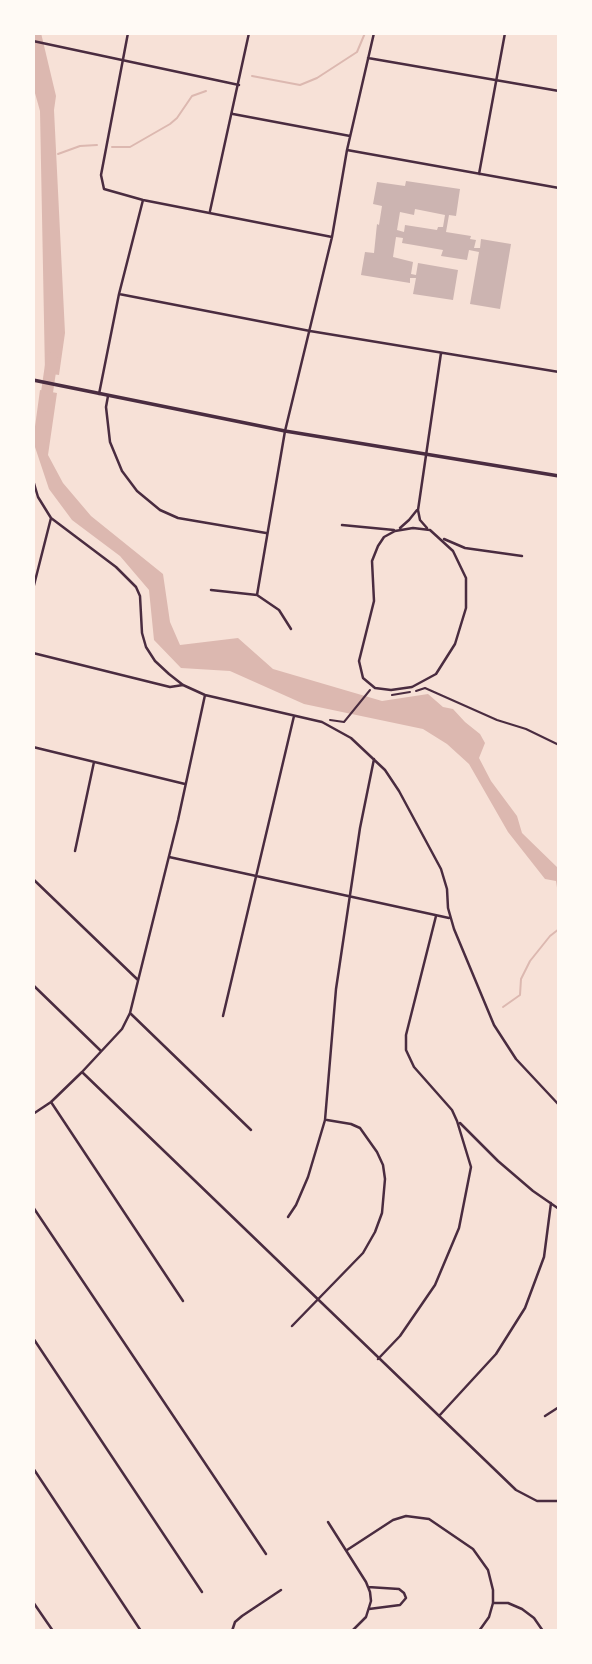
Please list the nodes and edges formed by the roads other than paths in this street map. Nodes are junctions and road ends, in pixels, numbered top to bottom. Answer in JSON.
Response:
{"nodes":[{"id":1,"x":128,"y":33,"type":"edge"},
{"id":2,"x":250,"y":33,"type":"edge"},
{"id":3,"x":373,"y":33,"type":"edge"},
{"id":4,"x":505,"y":33,"type":"edge"},
{"id":5,"x":33,"y":41,"type":"edge"},
{"id":6,"x":368,"y":58,"type":"junction"},
{"id":7,"x":122,"y":61,"type":"junction"},
{"id":8,"x":496,"y":80,"type":"junction"},
{"id":9,"x":239,"y":85,"type":"junction"},
{"id":10,"x":559,"y":91,"type":"edge"},
{"id":11,"x":233,"y":114,"type":"junction"},
{"id":12,"x":350,"y":136,"type":"junction"},
{"id":13,"x":347,"y":150,"type":"junction"},
{"id":14,"x":479,"y":174,"type":"junction"},
{"id":15,"x":559,"y":188,"type":"edge"},
{"id":16,"x":143,"y":200,"type":"junction"},
{"id":17,"x":210,"y":212,"type":"junction"},
{"id":18,"x":332,"y":237,"type":"junction"},
{"id":19,"x":119,"y":294,"type":"junction"},
{"id":20,"x":310,"y":331,"type":"junction"},
{"id":21,"x":441,"y":352,"type":"junction"},
{"id":22,"x":559,"y":372,"type":"edge"},
{"id":23,"x":33,"y":380,"type":"edge"},
{"id":24,"x":99,"y":394,"type":"junction"},
{"id":25,"x":108,"y":396,"type":"junction"},
{"id":26,"x":285,"y":431,"type":"junction"},
{"id":27,"x":426,"y":454,"type":"junction"},
{"id":28,"x":559,"y":476,"type":"edge"},
{"id":29,"x":33,"y":480,"type":"edge"},
{"id":30,"x":418,"y":507,"type":"junction"},
{"id":31,"x":51,"y":518,"type":"junction"},
{"id":32,"x":342,"y":525,"type":"dead end"},
{"id":33,"x":430,"y":530,"type":"junction"},
{"id":34,"x":395,"y":531,"type":"junction"},
{"id":35,"x":267,"y":533,"type":"junction"},
{"id":36,"x":523,"y":556,"type":"dead end"},
{"id":37,"x":33,"y":589,"type":"edge"},
{"id":38,"x":211,"y":590,"type":"dead end"},
{"id":39,"x":257,"y":596,"type":"junction"},
{"id":40,"x":291,"y":629,"type":"dead end"},
{"id":41,"x":33,"y":653,"type":"edge"},
{"id":42,"x":183,"y":685,"type":"junction"},
{"id":43,"x":205,"y":695,"type":"junction"},
{"id":44,"x":294,"y":716,"type":"junction"},
{"id":45,"x":33,"y":747,"type":"edge"},
{"id":46,"x":375,"y":758,"type":"junction"},
{"id":47,"x":94,"y":762,"type":"junction"},
{"id":48,"x":185,"y":784,"type":"junction"},
{"id":49,"x":75,"y":851,"type":"dead end"},
{"id":50,"x":169,"y":857,"type":"junction"},
{"id":51,"x":255,"y":876,"type":"junction"},
{"id":52,"x":33,"y":879,"type":"edge"},
{"id":53,"x":349,"y":897,"type":"junction"},
{"id":54,"x":436,"y":916,"type":"junction"},
{"id":55,"x":450,"y":918,"type":"junction"},
{"id":56,"x":138,"y":980,"type":"junction"},
{"id":57,"x":33,"y":985,"type":"edge"},
{"id":58,"x":130,"y":1013,"type":"junction"},
{"id":59,"x":223,"y":1016,"type":"dead end"},
{"id":60,"x":102,"y":1052,"type":"junction"},
{"id":61,"x":82,"y":1072,"type":"junction"},
{"id":62,"x":51,"y":1102,"type":"junction"},
{"id":63,"x":559,"y":1105,"type":"edge"},
{"id":64,"x":33,"y":1114,"type":"edge"},
{"id":65,"x":325,"y":1120,"type":"junction"},
{"id":66,"x":457,"y":1121,"type":"junction"},
{"id":67,"x":251,"y":1130,"type":"dead end"},
{"id":68,"x":551,"y":1203,"type":"junction"},
{"id":69,"x":33,"y":1207,"type":"edge"},
{"id":70,"x":559,"y":1209,"type":"edge"},
{"id":71,"x":288,"y":1217,"type":"dead end"},
{"id":72,"x":317,"y":1300,"type":"junction"},
{"id":73,"x":183,"y":1301,"type":"dead end"},
{"id":74,"x":292,"y":1326,"type":"dead end"},
{"id":75,"x":33,"y":1338,"type":"edge"},
{"id":76,"x":378,"y":1359,"type":"junction"},
{"id":77,"x":559,"y":1406,"type":"edge"},
{"id":78,"x":439,"y":1416,"type":"junction"},
{"id":79,"x":545,"y":1416,"type":"dead end"},
{"id":80,"x":33,"y":1468,"type":"edge"},
{"id":81,"x":559,"y":1501,"type":"edge"},
{"id":82,"x":328,"y":1522,"type":"dead end"},
{"id":83,"x":347,"y":1550,"type":"junction"},
{"id":84,"x":266,"y":1555,"type":"dead end"},
{"id":85,"x":368,"y":1587,"type":"junction"},
{"id":86,"x":281,"y":1590,"type":"dead end"},
{"id":87,"x":202,"y":1592,"type":"dead end"},
{"id":88,"x":33,"y":1602,"type":"edge"},
{"id":89,"x":493,"y":1603,"type":"junction"},
{"id":90,"x":369,"y":1609,"type":"junction"},
{"id":91,"x":53,"y":1631,"type":"edge"},
{"id":92,"x":141,"y":1631,"type":"edge"},
{"id":93,"x":232,"y":1631,"type":"edge"},
{"id":94,"x":352,"y":1631,"type":"edge"},
{"id":95,"x":480,"y":1631,"type":"edge"},
{"id":96,"x":543,"y":1631,"type":"edge"}],
"edges":[{"from":1,"to":7,"type":"street"},
{"from":2,"to":9,"type":"street"},
{"from":3,"to":6,"type":"street"},
{"from":4,"to":8,"type":"street"},
{"from":5,"to":7,"type":"street"},
{"from":6,"to":8,"type":"street"},
{"from":6,"to":12,"type":"street"},
{"from":7,"to":9,"type":"street"},
{"from":7,"to":16,"type":"street"},
{"from":8,"to":10,"type":"street"},
{"from":8,"to":14,"type":"street"},
{"from":9,"to":11,"type":"street"},
{"from":11,"to":12,"type":"street"},
{"from":11,"to":17,"type":"street"},
{"from":12,"to":13,"type":"street"},
{"from":13,"to":14,"type":"street"},
{"from":13,"to":18,"type":"street"},
{"from":14,"to":15,"type":"street"},
{"from":16,"to":17,"type":"street"},
{"from":16,"to":19,"type":"street"},
{"from":17,"to":18,"type":"street"},
{"from":18,"to":20,"type":"street"},
{"from":19,"to":20,"type":"street"},
{"from":19,"to":24,"type":"street"},
{"from":20,"to":21,"type":"street"},
{"from":20,"to":26,"type":"street"},
{"from":21,"to":22,"type":"street"},
{"from":21,"to":27,"type":"street"},
{"from":23,"to":24,"type":"street"},
{"from":24,"to":25,"type":"street"},
{"from":25,"to":26,"type":"street"},
{"from":25,"to":35,"type":"street"},
{"from":26,"to":27,"type":"street"},
{"from":26,"to":35,"type":"street"},
{"from":27,"to":28,"type":"street"},
{"from":27,"to":30,"type":"street"},
{"from":29,"to":31,"type":"street"},
{"from":30,"to":33,"type":"street"},
{"from":30,"to":34,"type":"street"},
{"from":31,"to":37,"type":"street"},
{"from":31,"to":42,"type":"street"},
{"from":32,"to":34,"type":"street"},
{"from":33,"to":34,"type":"street"},
{"from":33,"to":34,"type":"street"},
{"from":33,"to":36,"type":"street"},
{"from":35,"to":39,"type":"street"},
{"from":38,"to":39,"type":"street"},
{"from":39,"to":40,"type":"street"},
{"from":41,"to":42,"type":"street"},
{"from":42,"to":43,"type":"street"},
{"from":43,"to":44,"type":"street"},
{"from":43,"to":48,"type":"street"},
{"from":44,"to":46,"type":"street"},
{"from":44,"to":51,"type":"street"},
{"from":45,"to":47,"type":"street"},
{"from":46,"to":53,"type":"street"},
{"from":46,"to":55,"type":"street"},
{"from":47,"to":48,"type":"street"},
{"from":47,"to":49,"type":"street"},
{"from":48,"to":50,"type":"street"},
{"from":50,"to":51,"type":"street"},
{"from":50,"to":56,"type":"street"},
{"from":51,"to":53,"type":"street"},
{"from":51,"to":59,"type":"street"},
{"from":52,"to":56,"type":"street"},
{"from":53,"to":54,"type":"street"},
{"from":53,"to":65,"type":"street"},
{"from":54,"to":55,"type":"street"},
{"from":54,"to":66,"type":"street"},
{"from":55,"to":63,"type":"street"},
{"from":56,"to":58,"type":"street"},
{"from":57,"to":60,"type":"street"},
{"from":58,"to":60,"type":"street"},
{"from":58,"to":67,"type":"street"},
{"from":60,"to":61,"type":"street"},
{"from":61,"to":62,"type":"street"},
{"from":61,"to":72,"type":"street"},
{"from":62,"to":64,"type":"street"},
{"from":62,"to":73,"type":"street"},
{"from":65,"to":71,"type":"street"},
{"from":65,"to":72,"type":"street"},
{"from":66,"to":68,"type":"street"},
{"from":66,"to":76,"type":"street"},
{"from":68,"to":70,"type":"street"},
{"from":68,"to":78,"type":"street"},
{"from":69,"to":84,"type":"street"},
{"from":72,"to":74,"type":"street"},
{"from":72,"to":76,"type":"street"},
{"from":75,"to":87,"type":"street"},
{"from":76,"to":78,"type":"street"},
{"from":77,"to":79,"type":"street"},
{"from":78,"to":81,"type":"street"},
{"from":80,"to":92,"type":"street"},
{"from":82,"to":83,"type":"street"},
{"from":83,"to":85,"type":"street"},
{"from":83,"to":89,"type":"street"},
{"from":85,"to":90,"type":"street"},
{"from":85,"to":90,"type":"street"},
{"from":86,"to":93,"type":"street"},
{"from":88,"to":91,"type":"street"},
{"from":89,"to":95,"type":"street"},
{"from":89,"to":96,"type":"street"},
{"from":90,"to":94,"type":"street"}]}
